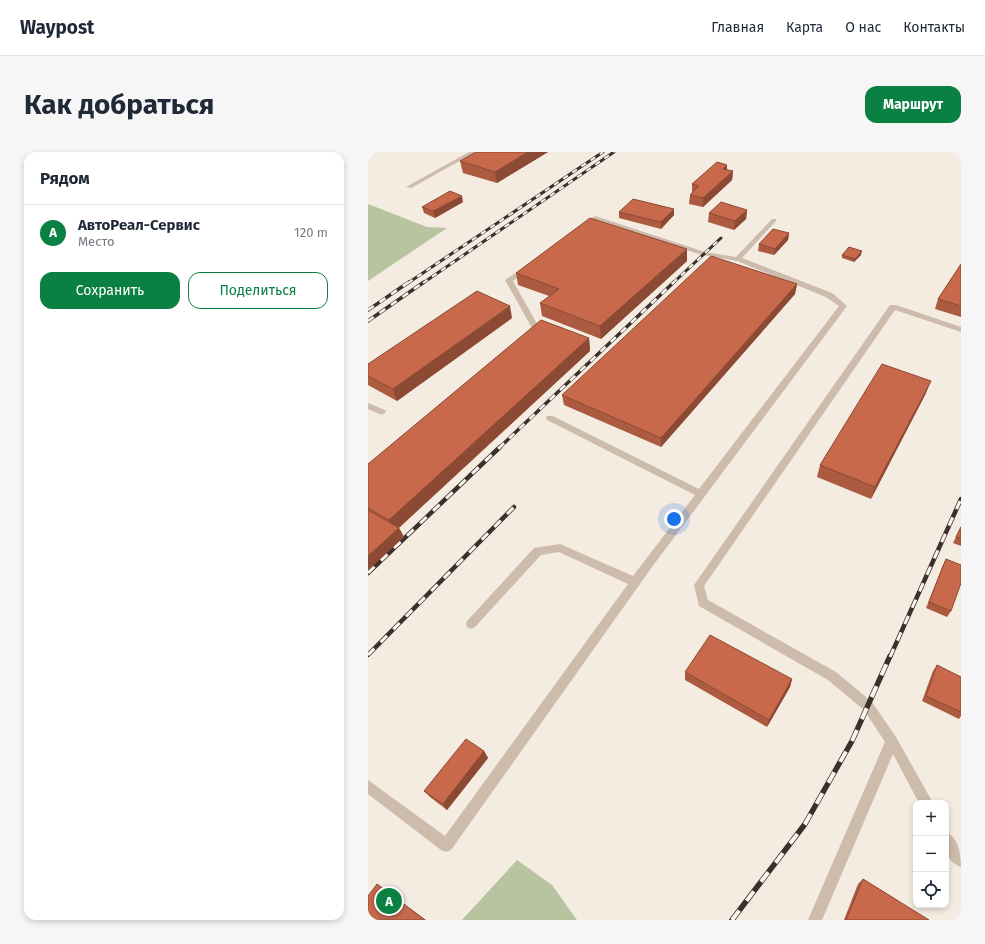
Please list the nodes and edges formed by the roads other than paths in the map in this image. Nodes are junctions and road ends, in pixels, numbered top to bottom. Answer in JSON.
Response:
{"nodes":[{"id":1,"x":473,"y":152,"type":"edge"},
{"id":2,"x":409,"y":187,"type":"dead end"},
{"id":3,"x":774,"y":220,"type":"dead end"},
{"id":4,"x":576,"y":232,"type":"edge"},
{"id":5,"x":738,"y":259,"type":"junction"},
{"id":6,"x":533,"y":262,"type":"edge"},
{"id":7,"x":961,"y":330,"type":"edge"},
{"id":8,"x":523,"y":338,"type":"edge"},
{"id":9,"x":368,"y":406,"type":"edge"},
{"id":10,"x":382,"y":412,"type":"dead end"},
{"id":11,"x":550,"y":418,"type":"dead end"},
{"id":12,"x":701,"y":494,"type":"junction"},
{"id":13,"x":635,"y":582,"type":"junction"},
{"id":14,"x":471,"y":624,"type":"dead end"},
{"id":15,"x":892,"y":741,"type":"junction"},
{"id":16,"x":368,"y":786,"type":"edge"},
{"id":17,"x":924,"y":800,"type":"edge"},
{"id":18,"x":949,"y":845,"type":"edge"},
{"id":19,"x":961,"y":860,"type":"edge"},
{"id":20,"x":815,"y":920,"type":"edge"}],
"edges":[{"from":1,"to":2,"type":"lane"},
{"from":3,"to":5,"type":"lane"},
{"from":4,"to":5,"type":"lane"},
{"from":5,"to":12,"type":"lane"},
{"from":6,"to":8,"type":"lane"},
{"from":7,"to":15,"type":"lane"},
{"from":9,"to":10,"type":"lane"},
{"from":11,"to":12,"type":"lane"},
{"from":12,"to":13,"type":"lane"},
{"from":13,"to":14,"type":"lane"},
{"from":13,"to":16,"type":"lane"},
{"from":15,"to":17,"type":"lane"},
{"from":15,"to":20,"type":"lane"},
{"from":18,"to":19,"type":"lane"}]}
